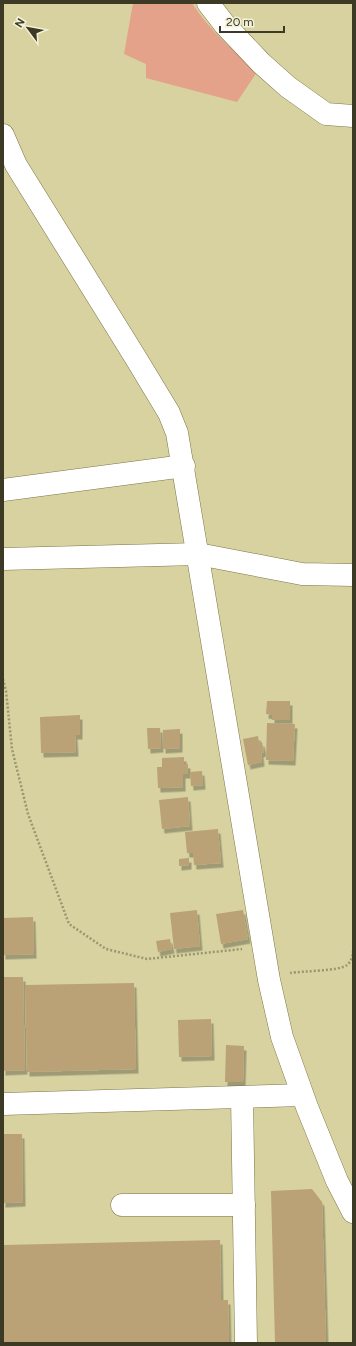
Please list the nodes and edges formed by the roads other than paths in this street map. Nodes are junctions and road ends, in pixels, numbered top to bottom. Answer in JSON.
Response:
{"nodes":[{"id":1,"x":208,"y":3,"type":"edge"},
{"id":2,"x":353,"y":116,"type":"edge"},
{"id":3,"x":3,"y":134,"type":"edge"},
{"id":4,"x":184,"y":466,"type":"junction"},
{"id":5,"x":3,"y":490,"type":"edge"},
{"id":6,"x":198,"y":554,"type":"junction"},
{"id":7,"x":3,"y":559,"type":"edge"},
{"id":8,"x":353,"y":574,"type":"edge"},
{"id":9,"x":302,"y":1095,"type":"junction"},
{"id":10,"x":242,"y":1097,"type":"junction"},
{"id":11,"x":3,"y":1104,"type":"edge"},
{"id":12,"x":122,"y":1205,"type":"dead end"},
{"id":13,"x":244,"y":1205,"type":"junction"},
{"id":14,"x":353,"y":1212,"type":"edge"},
{"id":15,"x":246,"y":1343,"type":"edge"}],
"edges":[{"from":1,"to":2,"type":"street"},
{"from":3,"to":4,"type":"street"},
{"from":4,"to":5,"type":"street"},
{"from":4,"to":6,"type":"street"},
{"from":6,"to":7,"type":"street"},
{"from":6,"to":8,"type":"street"},
{"from":6,"to":9,"type":"street"},
{"from":9,"to":10,"type":"street"},
{"from":9,"to":14,"type":"street"},
{"from":10,"to":11,"type":"street"},
{"from":10,"to":13,"type":"street"},
{"from":12,"to":13,"type":"street"},
{"from":13,"to":15,"type":"street"}]}
